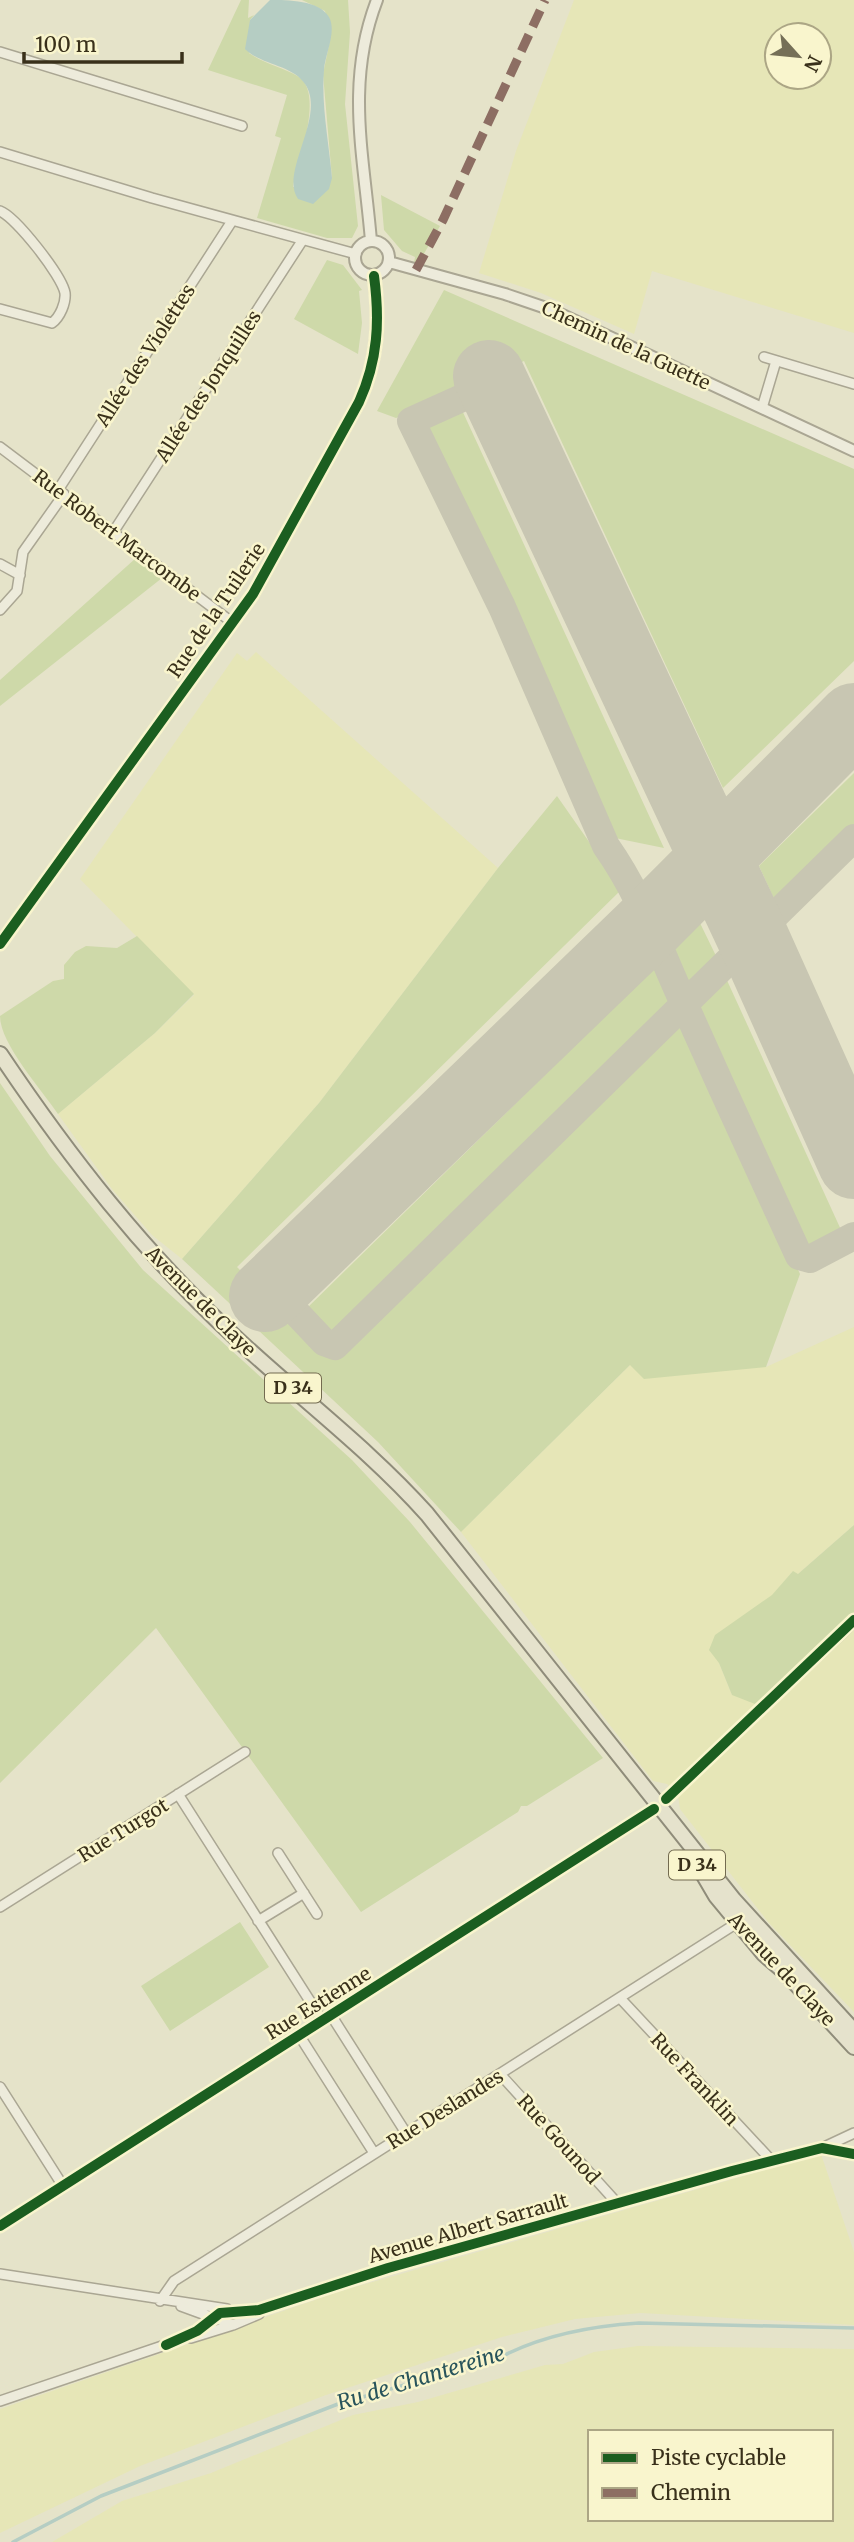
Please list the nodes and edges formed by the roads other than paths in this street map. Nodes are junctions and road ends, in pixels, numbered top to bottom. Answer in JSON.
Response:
{"nodes":[{"id":1,"x":376,"y":0,"type":"edge"},
{"id":2,"x":0,"y":52,"type":"edge"},
{"id":3,"x":242,"y":126,"type":"dead end"},
{"id":4,"x":0,"y":152,"type":"edge"},
{"id":5,"x":0,"y":211,"type":"edge"},
{"id":6,"x":232,"y":221,"type":"junction"},
{"id":7,"x":302,"y":241,"type":"junction"},
{"id":8,"x":371,"y":241,"type":"junction"},
{"id":9,"x":356,"y":254,"type":"junction"},
{"id":10,"x":389,"y":262,"type":"junction"},
{"id":11,"x":374,"y":275,"type":"junction"},
{"id":12,"x":0,"y":309,"type":"edge"},
{"id":13,"x":764,"y":357,"type":"dead end"},
{"id":14,"x":776,"y":360,"type":"junction"},
{"id":15,"x":854,"y":384,"type":"edge"},
{"id":16,"x":762,"y":408,"type":"junction"},
{"id":17,"x":0,"y":447,"type":"edge"},
{"id":18,"x":854,"y":451,"type":"edge"},
{"id":19,"x":61,"y":492,"type":"junction"},
{"id":20,"x":114,"y":531,"type":"junction"},
{"id":21,"x":0,"y":564,"type":"edge"},
{"id":22,"x":20,"y":575,"type":"junction"},
{"id":23,"x":0,"y":610,"type":"edge"},
{"id":24,"x":233,"y":623,"type":"junction"},
{"id":25,"x":4,"y":935,"type":"edge"},
{"id":26,"x":0,"y":944,"type":"edge"},
{"id":27,"x":0,"y":1054,"type":"edge"},
{"id":28,"x":854,"y":1622,"type":"edge"},
{"id":29,"x":245,"y":1752,"type":"dead end"},
{"id":30,"x":178,"y":1794,"type":"junction"},
{"id":31,"x":657,"y":1807,"type":"junction"},
{"id":32,"x":278,"y":1853,"type":"dead end"},
{"id":33,"x":304,"y":1893,"type":"junction"},
{"id":34,"x":0,"y":1907,"type":"edge"},
{"id":35,"x":317,"y":1914,"type":"dead end"},
{"id":36,"x":258,"y":1921,"type":"junction"},
{"id":37,"x":737,"y":1923,"type":"junction"},
{"id":38,"x":620,"y":1998,"type":"junction"},
{"id":39,"x":326,"y":2018,"type":"junction"},
{"id":40,"x":854,"y":2031,"type":"edge"},
{"id":41,"x":299,"y":2035,"type":"junction"},
{"id":42,"x":854,"y":2047,"type":"edge"},
{"id":43,"x":500,"y":2074,"type":"junction"},
{"id":44,"x":0,"y":2087,"type":"edge"},
{"id":45,"x":406,"y":2133,"type":"junction"},
{"id":46,"x":854,"y":2133,"type":"edge"},
{"id":47,"x":822,"y":2148,"type":"junction"},
{"id":48,"x":374,"y":2153,"type":"junction"},
{"id":49,"x":854,"y":2154,"type":"edge"},
{"id":50,"x":771,"y":2160,"type":"junction"},
{"id":51,"x":64,"y":2186,"type":"junction"},
{"id":52,"x":618,"y":2204,"type":"junction"},
{"id":53,"x":0,"y":2226,"type":"edge"},
{"id":54,"x":0,"y":2274,"type":"edge"},
{"id":55,"x":165,"y":2301,"type":"junction"},
{"id":56,"x":280,"y":2305,"type":"junction"},
{"id":57,"x":232,"y":2310,"type":"junction"},
{"id":58,"x":212,"y":2319,"type":"junction"},
{"id":59,"x":233,"y":2325,"type":"junction"},
{"id":60,"x":166,"y":2344,"type":"junction"},
{"id":61,"x":0,"y":2401,"type":"edge"}],
"edges":[{"from":1,"to":8,"type":"street"},
{"from":2,"to":3,"type":"street"},
{"from":4,"to":6,"type":"street"},
{"from":5,"to":12,"type":"street"},
{"from":6,"to":7,"type":"street"},
{"from":6,"to":19,"type":"street","name":"Allée des Violettes"},
{"from":7,"to":9,"type":"street"},
{"from":7,"to":20,"type":"street","name":"Allée des Jonquilles"},
{"from":8,"to":9,"type":"street"},
{"from":8,"to":10,"type":"street"},
{"from":9,"to":11,"type":"street"},
{"from":10,"to":11,"type":"street"},
{"from":10,"to":16,"type":"street","name":"Chemin de la Guette"},
{"from":11,"to":24,"type":"street","name":"Rue de la Tuilerie"},
{"from":13,"to":14,"type":"street"},
{"from":14,"to":15,"type":"street"},
{"from":14,"to":16,"type":"street"},
{"from":16,"to":18,"type":"street","name":"Chemin de la Guette"},
{"from":17,"to":19,"type":"street","name":"Rue Robert Marcombe"},
{"from":19,"to":20,"type":"street","name":"Rue Robert Marcombe"},
{"from":19,"to":22,"type":"street","name":"Allée des Violettes"},
{"from":20,"to":24,"type":"street","name":"Rue Robert Marcombe"},
{"from":21,"to":22,"type":"street"},
{"from":22,"to":23,"type":"street","name":"Allée des Violettes"},
{"from":24,"to":25,"type":"street","name":"Rue de la Tuilerie"},
{"from":25,"to":26,"type":"street","name":"Rue de la Tuilerie"},
{"from":27,"to":31,"type":"main road","name":"Avenue de Claye","number":"D 34"},
{"from":28,"to":31,"type":"street","name":"Rue Estienne"},
{"from":29,"to":30,"type":"street","name":"Rue Turgot"},
{"from":30,"to":34,"type":"street","name":"Rue Turgot"},
{"from":30,"to":36,"type":"street"},
{"from":31,"to":37,"type":"main road","name":"Avenue de Claye","number":"D 34"},
{"from":31,"to":39,"type":"street","name":"Rue Estienne"},
{"from":31,"to":40,"type":"main road","name":"Avenue de Claye","number":"D 34"},
{"from":32,"to":33,"type":"street"},
{"from":33,"to":35,"type":"street"},
{"from":33,"to":36,"type":"street"},
{"from":36,"to":39,"type":"street"},
{"from":37,"to":38,"type":"street","name":"Rue Deslandes"},
{"from":37,"to":42,"type":"main road","name":"Avenue de Claye","number":"D 34"},
{"from":38,"to":43,"type":"street","name":"Rue Deslandes"},
{"from":38,"to":50,"type":"street","name":"Rue Franklin"},
{"from":39,"to":41,"type":"street","name":"Rue Estienne"},
{"from":39,"to":45,"type":"street"},
{"from":41,"to":48,"type":"street"},
{"from":41,"to":51,"type":"street","name":"Rue Estienne"},
{"from":43,"to":45,"type":"street","name":"Rue Deslandes"},
{"from":43,"to":52,"type":"street","name":"Rue Gounod"},
{"from":44,"to":51,"type":"street"},
{"from":45,"to":48,"type":"street","name":"Rue Deslandes"},
{"from":46,"to":47,"type":"street"},
{"from":47,"to":49,"type":"street","name":"Avenue Albert Sarrault"},
{"from":47,"to":50,"type":"street","name":"Avenue Albert Sarrault"},
{"from":48,"to":55,"type":"street","name":"Rue Deslandes"},
{"from":50,"to":52,"type":"street","name":"Avenue Albert Sarrault"},
{"from":51,"to":53,"type":"street","name":"Rue Estienne"},
{"from":52,"to":56,"type":"street","name":"Avenue Albert Sarrault"},
{"from":54,"to":55,"type":"street"},
{"from":55,"to":57,"type":"street"},
{"from":55,"to":58,"type":"street"},
{"from":56,"to":57,"type":"street","name":"Avenue Albert Sarrault"},
{"from":56,"to":59,"type":"street","name":"Avenue Albert Sarrault"},
{"from":57,"to":58,"type":"street","name":"Avenue Albert Sarrault"},
{"from":58,"to":59,"type":"street"},
{"from":58,"to":60,"type":"street","name":"Avenue Albert Sarrault"},
{"from":59,"to":60,"type":"street","name":"Avenue Albert Sarrault"},
{"from":60,"to":61,"type":"street","name":"Avenue Albert Sarrault"}]}
